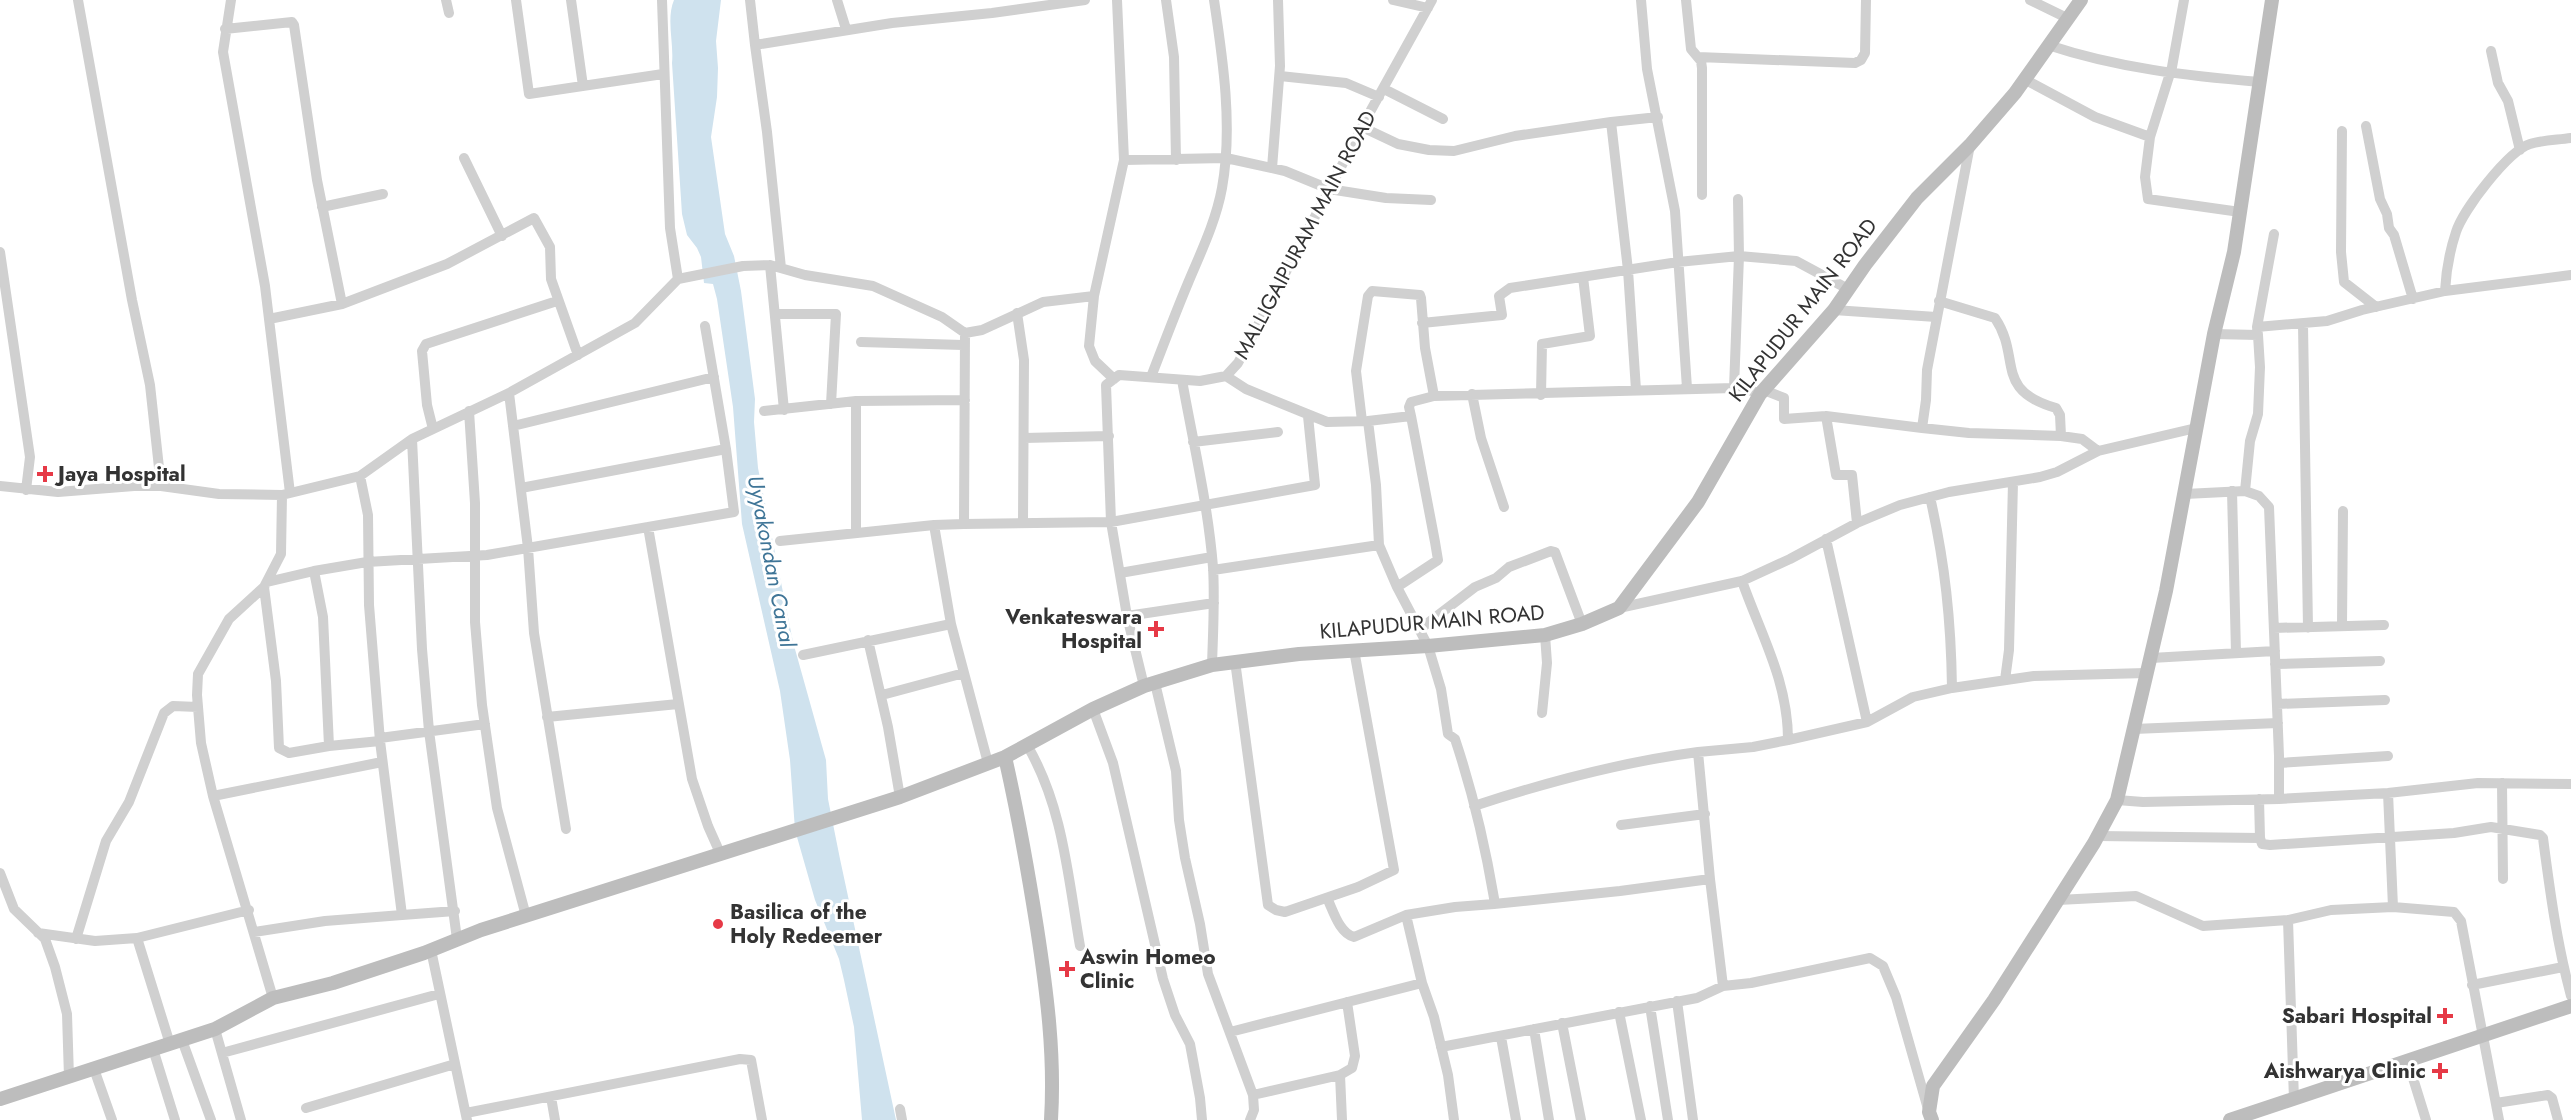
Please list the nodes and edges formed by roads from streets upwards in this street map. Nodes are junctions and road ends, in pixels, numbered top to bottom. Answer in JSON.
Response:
{"nodes":[{"id":1,"x":78,"y":0,"type":"edge"},
{"id":2,"x":231,"y":0,"type":"edge"},
{"id":3,"x":446,"y":0,"type":"edge"},
{"id":4,"x":516,"y":0,"type":"edge"},
{"id":5,"x":571,"y":0,"type":"edge"},
{"id":6,"x":662,"y":0,"type":"edge"},
{"id":7,"x":750,"y":0,"type":"edge"},
{"id":8,"x":837,"y":0,"type":"edge"},
{"id":9,"x":1085,"y":0,"type":"edge"},
{"id":10,"x":1117,"y":0,"type":"edge"},
{"id":11,"x":1166,"y":0,"type":"edge"},
{"id":12,"x":1214,"y":0,"type":"edge"},
{"id":13,"x":1278,"y":0,"type":"edge"},
{"id":14,"x":1393,"y":0,"type":"edge"},
{"id":15,"x":1641,"y":0,"type":"edge"},
{"id":16,"x":1686,"y":0,"type":"edge"},
{"id":17,"x":1866,"y":0,"type":"edge"},
{"id":18,"x":2030,"y":0,"type":"edge"},
{"id":19,"x":2081,"y":0,"type":"edge"},
{"id":20,"x":2184,"y":0,"type":"edge"},
{"id":21,"x":2272,"y":0,"type":"edge"},
{"id":22,"x":1025,"y":4,"type":"edge"},
{"id":23,"x":1430,"y":4,"type":"edge"},
{"id":24,"x":449,"y":13,"type":"dead end"},
{"id":25,"x":2067,"y":18,"type":"junction"},
{"id":26,"x":225,"y":29,"type":"junction"},
{"id":27,"x":846,"y":29,"type":"junction"},
{"id":28,"x":755,"y":45,"type":"junction"},
{"id":29,"x":2048,"y":45,"type":"junction"},
{"id":30,"x":2491,"y":51,"type":"dead end"},
{"id":31,"x":1698,"y":57,"type":"junction"},
{"id":32,"x":663,"y":74,"type":"junction"},
{"id":33,"x":2170,"y":74,"type":"junction"},
{"id":34,"x":1280,"y":76,"type":"junction"},
{"id":35,"x":2024,"y":79,"type":"junction"},
{"id":36,"x":2260,"y":82,"type":"junction"},
{"id":37,"x":583,"y":86,"type":"junction"},
{"id":38,"x":1381,"y":93,"type":"junction"},
{"id":39,"x":1658,"y":117,"type":"junction"},
{"id":40,"x":1443,"y":119,"type":"dead end"},
{"id":41,"x":1611,"y":122,"type":"junction"},
{"id":42,"x":2366,"y":126,"type":"dead end"},
{"id":43,"x":1362,"y":128,"type":"junction"},
{"id":44,"x":2342,"y":130,"type":"dead end"},
{"id":45,"x":2150,"y":137,"type":"junction"},
{"id":46,"x":2571,"y":138,"type":"edge"},
{"id":47,"x":1970,"y":145,"type":"junction"},
{"id":48,"x":2520,"y":150,"type":"junction"},
{"id":49,"x":464,"y":158,"type":"dead end"},
{"id":50,"x":1226,"y":158,"type":"junction"},
{"id":51,"x":1124,"y":160,"type":"junction"},
{"id":52,"x":1176,"y":160,"type":"junction"},
{"id":53,"x":1272,"y":168,"type":"junction"},
{"id":54,"x":1329,"y":189,"type":"junction"},
{"id":55,"x":383,"y":194,"type":"dead end"},
{"id":56,"x":1702,"y":195,"type":"dead end"},
{"id":57,"x":1738,"y":199,"type":"dead end"},
{"id":58,"x":1431,"y":200,"type":"dead end"},
{"id":59,"x":322,"y":207,"type":"junction"},
{"id":60,"x":2240,"y":212,"type":"junction"},
{"id":61,"x":2274,"y":234,"type":"dead end"},
{"id":62,"x":502,"y":236,"type":"junction"},
{"id":63,"x":0,"y":252,"type":"edge"},
{"id":64,"x":1739,"y":256,"type":"junction"},
{"id":65,"x":1678,"y":262,"type":"junction"},
{"id":66,"x":776,"y":266,"type":"junction"},
{"id":67,"x":1628,"y":270,"type":"junction"},
{"id":68,"x":2571,"y":275,"type":"edge"},
{"id":69,"x":1583,"y":277,"type":"junction"},
{"id":70,"x":678,"y":279,"type":"junction"},
{"id":71,"x":1848,"y":289,"type":"junction"},
{"id":72,"x":2445,"y":291,"type":"junction"},
{"id":73,"x":1094,"y":296,"type":"junction"},
{"id":74,"x":2413,"y":298,"type":"junction"},
{"id":75,"x":557,"y":301,"type":"junction"},
{"id":76,"x":1939,"y":301,"type":"junction"},
{"id":77,"x":342,"y":304,"type":"junction"},
{"id":78,"x":2376,"y":307,"type":"junction"},
{"id":79,"x":1833,"y":310,"type":"junction"},
{"id":80,"x":1017,"y":313,"type":"junction"},
{"id":81,"x":775,"y":314,"type":"junction"},
{"id":82,"x":1936,"y":316,"type":"junction"},
{"id":83,"x":269,"y":319,"type":"junction"},
{"id":84,"x":1422,"y":323,"type":"junction"},
{"id":85,"x":2303,"y":325,"type":"junction"},
{"id":86,"x":705,"y":326,"type":"dead end"},
{"id":87,"x":2257,"y":331,"type":"junction"},
{"id":88,"x":964,"y":333,"type":"junction"},
{"id":89,"x":2214,"y":334,"type":"junction"},
{"id":90,"x":861,"y":342,"type":"dead end"},
{"id":91,"x":963,"y":345,"type":"junction"},
{"id":92,"x":578,"y":355,"type":"junction"},
{"id":93,"x":714,"y":376,"type":"junction"},
{"id":94,"x":1226,"y":376,"type":"junction"},
{"id":95,"x":1151,"y":377,"type":"junction"},
{"id":96,"x":1114,"y":379,"type":"junction"},
{"id":97,"x":1182,"y":380,"type":"junction"},
{"id":98,"x":1687,"y":388,"type":"junction"},
{"id":99,"x":1734,"y":388,"type":"junction"},
{"id":100,"x":1636,"y":390,"type":"junction"},
{"id":101,"x":1762,"y":392,"type":"junction"},
{"id":102,"x":509,"y":393,"type":"junction"},
{"id":103,"x":1472,"y":394,"type":"junction"},
{"id":104,"x":1541,"y":395,"type":"junction"},
{"id":105,"x":1434,"y":396,"type":"junction"},
{"id":106,"x":965,"y":400,"type":"junction"},
{"id":107,"x":856,"y":401,"type":"junction"},
{"id":108,"x":831,"y":404,"type":"junction"},
{"id":109,"x":784,"y":410,"type":"junction"},
{"id":110,"x":469,"y":411,"type":"junction"},
{"id":111,"x":764,"y":411,"type":"dead end"},
{"id":112,"x":1308,"y":416,"type":"junction"},
{"id":113,"x":1411,"y":416,"type":"junction"},
{"id":114,"x":1826,"y":416,"type":"junction"},
{"id":115,"x":1365,"y":421,"type":"junction"},
{"id":116,"x":513,"y":426,"type":"junction"},
{"id":117,"x":1922,"y":428,"type":"junction"},
{"id":118,"x":2196,"y":428,"type":"junction"},
{"id":119,"x":433,"y":429,"type":"junction"},
{"id":120,"x":1278,"y":432,"type":"dead end"},
{"id":121,"x":1109,"y":436,"type":"junction"},
{"id":122,"x":2061,"y":436,"type":"junction"},
{"id":123,"x":1024,"y":438,"type":"junction"},
{"id":124,"x":412,"y":439,"type":"junction"},
{"id":125,"x":1193,"y":442,"type":"junction"},
{"id":126,"x":726,"y":449,"type":"junction"},
{"id":127,"x":2098,"y":451,"type":"junction"},
{"id":128,"x":360,"y":476,"type":"junction"},
{"id":129,"x":2013,"y":482,"type":"junction"},
{"id":130,"x":0,"y":486,"type":"edge"},
{"id":131,"x":161,"y":486,"type":"junction"},
{"id":132,"x":521,"y":488,"type":"junction"},
{"id":133,"x":26,"y":490,"type":"junction"},
{"id":134,"x":2232,"y":491,"type":"junction"},
{"id":135,"x":2245,"y":491,"type":"junction"},
{"id":136,"x":286,"y":494,"type":"junction"},
{"id":137,"x":2185,"y":494,"type":"junction"},
{"id":138,"x":1930,"y":497,"type":"junction"},
{"id":139,"x":1204,"y":506,"type":"junction"},
{"id":140,"x":1504,"y":507,"type":"dead end"},
{"id":141,"x":2343,"y":511,"type":"dead end"},
{"id":142,"x":1023,"y":521,"type":"junction"},
{"id":143,"x":1112,"y":522,"type":"junction"},
{"id":144,"x":1857,"y":523,"type":"junction"},
{"id":145,"x":964,"y":524,"type":"junction"},
{"id":146,"x":934,"y":525,"type":"junction"},
{"id":147,"x":648,"y":527,"type":"junction"},
{"id":148,"x":856,"y":533,"type":"junction"},
{"id":149,"x":1826,"y":539,"type":"junction"},
{"id":150,"x":780,"y":541,"type":"dead end"},
{"id":151,"x":1379,"y":545,"type":"junction"},
{"id":152,"x":528,"y":548,"type":"junction"},
{"id":153,"x":474,"y":557,"type":"junction"},
{"id":154,"x":1212,"y":557,"type":"junction"},
{"id":155,"x":418,"y":559,"type":"junction"},
{"id":156,"x":367,"y":562,"type":"junction"},
{"id":157,"x":1213,"y":570,"type":"junction"},
{"id":158,"x":314,"y":571,"type":"junction"},
{"id":159,"x":1120,"y":573,"type":"junction"},
{"id":160,"x":1742,"y":581,"type":"junction"},
{"id":161,"x":266,"y":584,"type":"junction"},
{"id":162,"x":1398,"y":587,"type":"junction"},
{"id":163,"x":1214,"y":603,"type":"junction"},
{"id":164,"x":1619,"y":608,"type":"junction"},
{"id":165,"x":1127,"y":616,"type":"junction"},
{"id":166,"x":951,"y":624,"type":"junction"},
{"id":167,"x":1582,"y":624,"type":"junction"},
{"id":168,"x":2384,"y":625,"type":"dead end"},
{"id":169,"x":2342,"y":626,"type":"junction"},
{"id":170,"x":2274,"y":628,"type":"junction"},
{"id":171,"x":2308,"y":628,"type":"junction"},
{"id":172,"x":1420,"y":629,"type":"junction"},
{"id":173,"x":1545,"y":635,"type":"junction"},
{"id":174,"x":868,"y":640,"type":"junction"},
{"id":175,"x":1428,"y":646,"type":"junction"},
{"id":176,"x":1354,"y":650,"type":"junction"},
{"id":177,"x":2275,"y":651,"type":"junction"},
{"id":178,"x":2236,"y":653,"type":"junction"},
{"id":179,"x":803,"y":655,"type":"dead end"},
{"id":180,"x":2151,"y":658,"type":"junction"},
{"id":181,"x":1234,"y":661,"type":"junction"},
{"id":182,"x":2380,"y":661,"type":"dead end"},
{"id":183,"x":2275,"y":664,"type":"junction"},
{"id":184,"x":1212,"y":665,"type":"junction"},
{"id":185,"x":964,"y":673,"type":"junction"},
{"id":186,"x":2146,"y":673,"type":"junction"},
{"id":187,"x":2005,"y":680,"type":"junction"},
{"id":188,"x":1150,"y":685,"type":"junction"},
{"id":189,"x":1952,"y":688,"type":"junction"},
{"id":190,"x":882,"y":695,"type":"junction"},
{"id":191,"x":2385,"y":700,"type":"dead end"},
{"id":192,"x":678,"y":704,"type":"junction"},
{"id":193,"x":2277,"y":704,"type":"junction"},
{"id":194,"x":198,"y":706,"type":"junction"},
{"id":195,"x":1093,"y":709,"type":"junction"},
{"id":196,"x":1542,"y":713,"type":"dead end"},
{"id":197,"x":547,"y":717,"type":"junction"},
{"id":198,"x":1867,"y":722,"type":"junction"},
{"id":199,"x":485,"y":723,"type":"junction"},
{"id":200,"x":2278,"y":723,"type":"junction"},
{"id":201,"x":2134,"y":729,"type":"junction"},
{"id":202,"x":429,"y":731,"type":"junction"},
{"id":203,"x":380,"y":739,"type":"junction"},
{"id":204,"x":1788,"y":740,"type":"junction"},
{"id":205,"x":1027,"y":744,"type":"junction"},
{"id":206,"x":328,"y":746,"type":"junction"},
{"id":207,"x":1698,"y":752,"type":"junction"},
{"id":208,"x":2388,"y":756,"type":"dead end"},
{"id":209,"x":1005,"y":757,"type":"junction"},
{"id":210,"x":382,"y":762,"type":"junction"},
{"id":211,"x":988,"y":763,"type":"junction"},
{"id":212,"x":2279,"y":764,"type":"junction"},
{"id":213,"x":2502,"y":783,"type":"junction"},
{"id":214,"x":2571,"y":784,"type":"edge"},
{"id":215,"x":2388,"y":793,"type":"junction"},
{"id":216,"x":213,"y":796,"type":"junction"},
{"id":217,"x":900,"y":797,"type":"junction"},
{"id":218,"x":2259,"y":799,"type":"junction"},
{"id":219,"x":2279,"y":799,"type":"junction"},
{"id":220,"x":2117,"y":800,"type":"junction"},
{"id":221,"x":1474,"y":806,"type":"junction"},
{"id":222,"x":1705,"y":814,"type":"junction"},
{"id":223,"x":1622,"y":825,"type":"dead end"},
{"id":224,"x":2504,"y":827,"type":"junction"},
{"id":225,"x":566,"y":829,"type":"dead end"},
{"id":226,"x":2098,"y":836,"type":"junction"},
{"id":227,"x":2390,"y":836,"type":"junction"},
{"id":228,"x":2260,"y":838,"type":"junction"},
{"id":229,"x":720,"y":853,"type":"junction"},
{"id":230,"x":0,"y":873,"type":"edge"},
{"id":231,"x":1710,"y":879,"type":"junction"},
{"id":232,"x":2503,"y":879,"type":"dead end"},
{"id":233,"x":1327,"y":898,"type":"junction"},
{"id":234,"x":2058,"y":900,"type":"junction"},
{"id":235,"x":1494,"y":904,"type":"junction"},
{"id":236,"x":2393,"y":907,"type":"junction"},
{"id":237,"x":249,"y":910,"type":"junction"},
{"id":238,"x":455,"y":911,"type":"junction"},
{"id":239,"x":402,"y":915,"type":"junction"},
{"id":240,"x":1406,"y":915,"type":"junction"},
{"id":241,"x":526,"y":916,"type":"junction"},
{"id":242,"x":2288,"y":920,"type":"junction"},
{"id":243,"x":254,"y":932,"type":"junction"},
{"id":244,"x":38,"y":933,"type":"junction"},
{"id":245,"x":137,"y":938,"type":"junction"},
{"id":246,"x":76,"y":939,"type":"junction"},
{"id":247,"x":457,"y":939,"type":"junction"},
{"id":248,"x":1080,"y":946,"type":"dead end"},
{"id":249,"x":430,"y":950,"type":"junction"},
{"id":250,"x":2563,"y":967,"type":"junction"},
{"id":251,"x":1422,"y":983,"type":"junction"},
{"id":252,"x":2472,"y":985,"type":"junction"},
{"id":253,"x":1724,"y":986,"type":"junction"},
{"id":254,"x":439,"y":994,"type":"junction"},
{"id":255,"x":2571,"y":996,"type":"edge"},
{"id":256,"x":273,"y":998,"type":"junction"},
{"id":257,"x":1677,"y":1001,"type":"junction"},
{"id":258,"x":1347,"y":1002,"type":"junction"},
{"id":259,"x":1650,"y":1006,"type":"junction"},
{"id":260,"x":2571,"y":1006,"type":"edge"},
{"id":261,"x":1619,"y":1012,"type":"junction"},
{"id":262,"x":1562,"y":1023,"type":"junction"},
{"id":263,"x":215,"y":1029,"type":"junction"},
{"id":264,"x":1534,"y":1029,"type":"junction"},
{"id":265,"x":1230,"y":1032,"type":"junction"},
{"id":266,"x":2483,"y":1036,"type":"junction"},
{"id":267,"x":1501,"y":1037,"type":"junction"},
{"id":268,"x":176,"y":1042,"type":"junction"},
{"id":269,"x":1441,"y":1047,"type":"junction"},
{"id":270,"x":153,"y":1049,"type":"junction"},
{"id":271,"x":222,"y":1053,"type":"junction"},
{"id":272,"x":2408,"y":1062,"type":"junction"},
{"id":273,"x":455,"y":1064,"type":"junction"},
{"id":274,"x":94,"y":1069,"type":"junction"},
{"id":275,"x":1340,"y":1075,"type":"junction"},
{"id":276,"x":69,"y":1077,"type":"junction"},
{"id":277,"x":1253,"y":1095,"type":"junction"},
{"id":278,"x":551,"y":1097,"type":"junction"},
{"id":279,"x":0,"y":1099,"type":"edge"},
{"id":280,"x":2294,"y":1100,"type":"junction"},
{"id":281,"x":2496,"y":1103,"type":"junction"},
{"id":282,"x":306,"y":1108,"type":"dead end"},
{"id":283,"x":466,"y":1117,"type":"edge"},
{"id":284,"x":1932,"y":1118,"type":"edge"},
{"id":285,"x":112,"y":1120,"type":"edge"},
{"id":286,"x":175,"y":1120,"type":"edge"},
{"id":287,"x":211,"y":1120,"type":"edge"},
{"id":288,"x":241,"y":1120,"type":"edge"},
{"id":289,"x":555,"y":1120,"type":"edge"},
{"id":290,"x":762,"y":1120,"type":"edge"},
{"id":291,"x":1051,"y":1120,"type":"edge"},
{"id":292,"x":1202,"y":1120,"type":"edge"},
{"id":293,"x":1250,"y":1120,"type":"edge"},
{"id":294,"x":1342,"y":1120,"type":"edge"},
{"id":295,"x":1454,"y":1120,"type":"edge"},
{"id":296,"x":1516,"y":1120,"type":"edge"},
{"id":297,"x":1549,"y":1120,"type":"edge"},
{"id":298,"x":1581,"y":1120,"type":"edge"},
{"id":299,"x":1641,"y":1120,"type":"edge"},
{"id":300,"x":1668,"y":1120,"type":"edge"},
{"id":301,"x":1693,"y":1120,"type":"edge"},
{"id":302,"x":2230,"y":1120,"type":"edge"},
{"id":303,"x":2426,"y":1120,"type":"edge"},
{"id":304,"x":2499,"y":1120,"type":"edge"},
{"id":305,"x":2558,"y":1120,"type":"edge"}],
"edges":[{"from":1,"to":131,"type":"street"},
{"from":2,"to":26,"type":"street"},
{"from":3,"to":24,"type":"street"},
{"from":4,"to":37,"type":"street"},
{"from":5,"to":37,"type":"street"},
{"from":6,"to":32,"type":"street"},
{"from":7,"to":28,"type":"street"},
{"from":8,"to":27,"type":"street"},
{"from":9,"to":22,"type":"street"},
{"from":10,"to":51,"type":"street"},
{"from":11,"to":52,"type":"street"},
{"from":12,"to":50,"type":"street"},
{"from":13,"to":34,"type":"street"},
{"from":14,"to":23,"type":"street"},
{"from":15,"to":39,"type":"street"},
{"from":16,"to":31,"type":"street"},
{"from":17,"to":31,"type":"street"},
{"from":18,"to":25,"type":"street"},
{"from":19,"to":25,"type":"street","name":"KILAPUDUR MAIN ROAD"},
{"from":20,"to":33,"type":"street"},
{"from":21,"to":36,"type":"street"},
{"from":22,"to":27,"type":"street"},
{"from":23,"to":38,"type":"street","name":"MALLIGAIPURAM MAIN ROAD"},
{"from":25,"to":29,"type":"street","name":"KILAPUDUR MAIN ROAD"},
{"from":26,"to":59,"type":"street"},
{"from":26,"to":83,"type":"street"},
{"from":27,"to":28,"type":"street"},
{"from":28,"to":66,"type":"street"},
{"from":29,"to":33,"type":"street"},
{"from":29,"to":35,"type":"street","name":"KILAPUDUR MAIN ROAD"},
{"from":30,"to":48,"type":"street"},
{"from":31,"to":56,"type":"street"},
{"from":32,"to":37,"type":"street"},
{"from":32,"to":70,"type":"street"},
{"from":33,"to":36,"type":"street"},
{"from":33,"to":45,"type":"street"},
{"from":34,"to":38,"type":"street"},
{"from":34,"to":53,"type":"street"},
{"from":35,"to":45,"type":"street"},
{"from":35,"to":47,"type":"street","name":"KILAPUDUR MAIN ROAD"},
{"from":36,"to":60,"type":"street"},
{"from":38,"to":40,"type":"street"},
{"from":38,"to":43,"type":"street","name":"MALLIGAIPURAM MAIN ROAD"},
{"from":39,"to":41,"type":"street"},
{"from":39,"to":65,"type":"street"},
{"from":41,"to":43,"type":"street"},
{"from":41,"to":67,"type":"street"},
{"from":42,"to":74,"type":"street"},
{"from":43,"to":54,"type":"street","name":"MALLIGAIPURAM MAIN ROAD"},
{"from":44,"to":78,"type":"street"},
{"from":45,"to":60,"type":"street"},
{"from":46,"to":48,"type":"street"},
{"from":47,"to":71,"type":"street","name":"KILAPUDUR MAIN ROAD"},
{"from":47,"to":76,"type":"street"},
{"from":48,"to":72,"type":"street"},
{"from":49,"to":62,"type":"street"},
{"from":50,"to":52,"type":"street"},
{"from":50,"to":53,"type":"street"},
{"from":50,"to":95,"type":"street"},
{"from":51,"to":52,"type":"street"},
{"from":51,"to":73,"type":"street"},
{"from":53,"to":54,"type":"street"},
{"from":54,"to":58,"type":"street"},
{"from":54,"to":94,"type":"street","name":"MALLIGAIPURAM MAIN ROAD"},
{"from":55,"to":59,"type":"street"},
{"from":57,"to":64,"type":"street"},
{"from":59,"to":77,"type":"street"},
{"from":60,"to":89,"type":"street"},
{"from":61,"to":87,"type":"street"},
{"from":62,"to":75,"type":"street"},
{"from":62,"to":77,"type":"street"},
{"from":63,"to":133,"type":"street"},
{"from":64,"to":65,"type":"street"},
{"from":64,"to":71,"type":"street"},
{"from":64,"to":99,"type":"street"},
{"from":65,"to":67,"type":"street"},
{"from":65,"to":98,"type":"street"},
{"from":66,"to":70,"type":"street"},
{"from":66,"to":81,"type":"street"},
{"from":66,"to":88,"type":"street"},
{"from":67,"to":69,"type":"street"},
{"from":67,"to":100,"type":"street"},
{"from":68,"to":72,"type":"street"},
{"from":69,"to":84,"type":"street"},
{"from":69,"to":104,"type":"street"},
{"from":70,"to":92,"type":"street"},
{"from":71,"to":79,"type":"street","name":"KILAPUDUR MAIN ROAD"},
{"from":72,"to":74,"type":"street"},
{"from":73,"to":80,"type":"street"},
{"from":73,"to":96,"type":"street"},
{"from":74,"to":78,"type":"street"},
{"from":75,"to":92,"type":"street"},
{"from":75,"to":119,"type":"street"},
{"from":76,"to":82,"type":"street"},
{"from":76,"to":122,"type":"street"},
{"from":77,"to":83,"type":"street"},
{"from":78,"to":85,"type":"street"},
{"from":79,"to":82,"type":"street"},
{"from":79,"to":101,"type":"street","name":"KILAPUDUR MAIN ROAD"},
{"from":80,"to":88,"type":"street"},
{"from":80,"to":123,"type":"street"},
{"from":81,"to":108,"type":"street"},
{"from":81,"to":109,"type":"street"},
{"from":82,"to":117,"type":"street"},
{"from":83,"to":136,"type":"street"},
{"from":84,"to":105,"type":"street"},
{"from":84,"to":115,"type":"street"},
{"from":85,"to":87,"type":"street"},
{"from":85,"to":171,"type":"street"},
{"from":86,"to":93,"type":"street"},
{"from":87,"to":89,"type":"street"},
{"from":87,"to":135,"type":"street"},
{"from":88,"to":91,"type":"street"},
{"from":89,"to":118,"type":"street"},
{"from":90,"to":91,"type":"street"},
{"from":91,"to":106,"type":"street"},
{"from":92,"to":102,"type":"street"},
{"from":93,"to":116,"type":"street"},
{"from":93,"to":126,"type":"street"},
{"from":94,"to":97,"type":"street","name":"MALLIGAIPURAM MAIN ROAD"},
{"from":94,"to":112,"type":"street"},
{"from":95,"to":96,"type":"street","name":"MALLIGAIPURAM MAIN ROAD"},
{"from":95,"to":97,"type":"street","name":"MALLIGAIPURAM MAIN ROAD"},
{"from":96,"to":121,"type":"street"},
{"from":97,"to":125,"type":"street"},
{"from":98,"to":99,"type":"street"},
{"from":98,"to":100,"type":"street"},
{"from":99,"to":101,"type":"street"},
{"from":100,"to":104,"type":"street"},
{"from":101,"to":114,"type":"street"},
{"from":101,"to":164,"type":"street","name":"KILAPUDUR MAIN ROAD"},
{"from":102,"to":110,"type":"street"},
{"from":102,"to":116,"type":"street"},
{"from":103,"to":104,"type":"street"},
{"from":103,"to":105,"type":"street"},
{"from":103,"to":140,"type":"street"},
{"from":105,"to":113,"type":"street"},
{"from":106,"to":107,"type":"street"},
{"from":106,"to":145,"type":"street"},
{"from":107,"to":108,"type":"street"},
{"from":107,"to":148,"type":"street"},
{"from":108,"to":109,"type":"street"},
{"from":109,"to":111,"type":"street"},
{"from":110,"to":119,"type":"street"},
{"from":110,"to":153,"type":"street"},
{"from":112,"to":115,"type":"street"},
{"from":112,"to":139,"type":"street"},
{"from":113,"to":115,"type":"street"},
{"from":113,"to":162,"type":"street"},
{"from":114,"to":117,"type":"street"},
{"from":114,"to":144,"type":"street"},
{"from":115,"to":151,"type":"street"},
{"from":116,"to":132,"type":"street"},
{"from":117,"to":122,"type":"street"},
{"from":118,"to":127,"type":"street"},
{"from":118,"to":137,"type":"street"},
{"from":119,"to":124,"type":"street"},
{"from":120,"to":125,"type":"street"},
{"from":121,"to":123,"type":"street"},
{"from":121,"to":143,"type":"street"},
{"from":122,"to":127,"type":"street"},
{"from":123,"to":142,"type":"street"},
{"from":124,"to":128,"type":"street"},
{"from":124,"to":155,"type":"street"},
{"from":125,"to":139,"type":"street"},
{"from":126,"to":132,"type":"street"},
{"from":126,"to":147,"type":"street"},
{"from":127,"to":129,"type":"street"},
{"from":128,"to":136,"type":"street"},
{"from":128,"to":156,"type":"street"},
{"from":129,"to":138,"type":"street"},
{"from":129,"to":187,"type":"street"},
{"from":130,"to":133,"type":"street"},
{"from":131,"to":133,"type":"street"},
{"from":131,"to":136,"type":"street"},
{"from":132,"to":152,"type":"street"},
{"from":134,"to":135,"type":"street"},
{"from":134,"to":137,"type":"street"},
{"from":134,"to":178,"type":"street"},
{"from":135,"to":170,"type":"street"},
{"from":136,"to":161,"type":"street"},
{"from":137,"to":180,"type":"street"},
{"from":138,"to":144,"type":"street"},
{"from":138,"to":189,"type":"street"},
{"from":139,"to":143,"type":"street"},
{"from":139,"to":154,"type":"street"},
{"from":141,"to":169,"type":"street"},
{"from":142,"to":143,"type":"street"},
{"from":142,"to":145,"type":"street"},
{"from":143,"to":159,"type":"street"},
{"from":144,"to":149,"type":"street"},
{"from":145,"to":146,"type":"street"},
{"from":146,"to":148,"type":"street"},
{"from":146,"to":166,"type":"street"},
{"from":147,"to":152,"type":"street"},
{"from":147,"to":192,"type":"street"},
{"from":148,"to":150,"type":"street"},
{"from":149,"to":160,"type":"street"},
{"from":149,"to":198,"type":"street"},
{"from":151,"to":157,"type":"street"},
{"from":151,"to":162,"type":"street"},
{"from":152,"to":153,"type":"street"},
{"from":152,"to":197,"type":"street"},
{"from":153,"to":155,"type":"street"},
{"from":153,"to":199,"type":"street"},
{"from":154,"to":157,"type":"street"},
{"from":154,"to":159,"type":"street"},
{"from":155,"to":156,"type":"street"},
{"from":155,"to":202,"type":"street"},
{"from":156,"to":158,"type":"street"},
{"from":156,"to":203,"type":"street"},
{"from":157,"to":163,"type":"street"},
{"from":158,"to":161,"type":"street"},
{"from":158,"to":206,"type":"street"},
{"from":159,"to":165,"type":"street"},
{"from":160,"to":164,"type":"street"},
{"from":160,"to":204,"type":"street"},
{"from":161,"to":194,"type":"street"},
{"from":161,"to":206,"type":"street"},
{"from":162,"to":172,"type":"street"},
{"from":163,"to":165,"type":"street"},
{"from":163,"to":184,"type":"street"},
{"from":164,"to":167,"type":"street","name":"KILAPUDUR MAIN ROAD"},
{"from":165,"to":188,"type":"street"},
{"from":166,"to":174,"type":"street"},
{"from":166,"to":185,"type":"street"},
{"from":167,"to":172,"type":"street"},
{"from":167,"to":173,"type":"street","name":"KILAPUDUR MAIN ROAD"},
{"from":168,"to":169,"type":"street"},
{"from":169,"to":171,"type":"street"},
{"from":170,"to":171,"type":"street"},
{"from":170,"to":177,"type":"street"},
{"from":172,"to":175,"type":"street"},
{"from":173,"to":175,"type":"street","name":"KILAPUDUR MAIN ROAD"},
{"from":173,"to":196,"type":"street"},
{"from":174,"to":179,"type":"street"},
{"from":174,"to":190,"type":"street"},
{"from":175,"to":176,"type":"street","name":"KILAPUDUR MAIN ROAD"},
{"from":175,"to":221,"type":"street"},
{"from":176,"to":181,"type":"street","name":"KILAPUDUR MAIN ROAD"},
{"from":176,"to":233,"type":"street"},
{"from":177,"to":178,"type":"street"},
{"from":177,"to":183,"type":"street"},
{"from":178,"to":180,"type":"street"},
{"from":180,"to":186,"type":"street"},
{"from":181,"to":184,"type":"street","name":"KILAPUDUR MAIN ROAD"},
{"from":181,"to":233,"type":"street"},
{"from":182,"to":183,"type":"street"},
{"from":183,"to":193,"type":"street"},
{"from":184,"to":188,"type":"street","name":"KILAPUDUR MAIN ROAD"},
{"from":185,"to":190,"type":"street"},
{"from":185,"to":211,"type":"street"},
{"from":186,"to":187,"type":"street"},
{"from":186,"to":201,"type":"street"},
{"from":187,"to":189,"type":"street"},
{"from":188,"to":195,"type":"street","name":"KILAPUDUR MAIN ROAD"},
{"from":188,"to":265,"type":"street"},
{"from":189,"to":198,"type":"street"},
{"from":190,"to":217,"type":"street"},
{"from":191,"to":193,"type":"street"},
{"from":192,"to":197,"type":"street"},
{"from":192,"to":229,"type":"street"},
{"from":193,"to":200,"type":"street"},
{"from":194,"to":216,"type":"street"},
{"from":194,"to":246,"type":"street"},
{"from":195,"to":205,"type":"street","name":"KILAPUDUR MAIN ROAD"},
{"from":195,"to":292,"type":"street"},
{"from":197,"to":225,"type":"street"},
{"from":198,"to":204,"type":"street"},
{"from":199,"to":202,"type":"street"},
{"from":199,"to":241,"type":"street"},
{"from":200,"to":201,"type":"street"},
{"from":200,"to":212,"type":"street"},
{"from":201,"to":220,"type":"street"},
{"from":202,"to":203,"type":"street"},
{"from":202,"to":238,"type":"street"},
{"from":203,"to":206,"type":"street"},
{"from":203,"to":210,"type":"street"},
{"from":204,"to":207,"type":"street"},
{"from":205,"to":209,"type":"street","name":"KILAPUDUR MAIN ROAD"},
{"from":205,"to":248,"type":"street"},
{"from":207,"to":221,"type":"street"},
{"from":207,"to":222,"type":"street"},
{"from":208,"to":212,"type":"street"},
{"from":209,"to":211,"type":"street","name":"KILAPUDUR MAIN ROAD"},
{"from":209,"to":291,"type":"street"},
{"from":210,"to":216,"type":"street"},
{"from":210,"to":239,"type":"street"},
{"from":211,"to":217,"type":"street","name":"KILAPUDUR MAIN ROAD"},
{"from":212,"to":219,"type":"street"},
{"from":213,"to":214,"type":"street"},
{"from":213,"to":215,"type":"street"},
{"from":213,"to":224,"type":"street"},
{"from":215,"to":219,"type":"street"},
{"from":215,"to":227,"type":"street"},
{"from":216,"to":237,"type":"street"},
{"from":217,"to":229,"type":"street","name":"KILAPUDUR MAIN ROAD"},
{"from":218,"to":219,"type":"street"},
{"from":218,"to":220,"type":"street"},
{"from":218,"to":228,"type":"street"},
{"from":220,"to":226,"type":"street"},
{"from":221,"to":235,"type":"street"},
{"from":222,"to":223,"type":"street"},
{"from":222,"to":231,"type":"street"},
{"from":224,"to":227,"type":"street"},
{"from":224,"to":232,"type":"street"},
{"from":224,"to":250,"type":"street"},
{"from":226,"to":228,"type":"street"},
{"from":226,"to":234,"type":"street"},
{"from":227,"to":228,"type":"street"},
{"from":227,"to":236,"type":"street"},
{"from":229,"to":241,"type":"street","name":"KILAPUDUR MAIN ROAD"},
{"from":230,"to":244,"type":"street"},
{"from":231,"to":235,"type":"street"},
{"from":231,"to":253,"type":"street"},
{"from":233,"to":240,"type":"street"},
{"from":234,"to":242,"type":"street"},
{"from":234,"to":284,"type":"street"},
{"from":235,"to":240,"type":"street"},
{"from":236,"to":242,"type":"street"},
{"from":236,"to":252,"type":"street"},
{"from":237,"to":243,"type":"street"},
{"from":237,"to":245,"type":"street"},
{"from":238,"to":239,"type":"street"},
{"from":238,"to":247,"type":"street"},
{"from":239,"to":243,"type":"street"},
{"from":240,"to":251,"type":"street"},
{"from":241,"to":247,"type":"street","name":"KILAPUDUR MAIN ROAD"},
{"from":242,"to":280,"type":"street"},
{"from":243,"to":256,"type":"street"},
{"from":244,"to":246,"type":"street"},
{"from":244,"to":276,"type":"street"},
{"from":245,"to":246,"type":"street"},
{"from":245,"to":268,"type":"street"},
{"from":247,"to":249,"type":"street","name":"KILAPUDUR MAIN ROAD"},
{"from":249,"to":254,"type":"street"},
{"from":249,"to":256,"type":"street","name":"KILAPUDUR MAIN ROAD"},
{"from":250,"to":252,"type":"street"},
{"from":250,"to":255,"type":"street"},
{"from":251,"to":258,"type":"street"},
{"from":251,"to":269,"type":"street"},
{"from":252,"to":266,"type":"street"},
{"from":253,"to":257,"type":"street"},
{"from":253,"to":284,"type":"street"},
{"from":254,"to":271,"type":"street"},
{"from":254,"to":273,"type":"street"},
{"from":256,"to":263,"type":"street","name":"KILAPUDUR MAIN ROAD"},
{"from":257,"to":259,"type":"street"},
{"from":257,"to":301,"type":"street"},
{"from":258,"to":265,"type":"street"},
{"from":258,"to":275,"type":"street"},
{"from":259,"to":261,"type":"street"},
{"from":259,"to":300,"type":"street"},
{"from":260,"to":266,"type":"street"},
{"from":261,"to":262,"type":"street"},
{"from":261,"to":299,"type":"street"},
{"from":262,"to":264,"type":"street"},
{"from":262,"to":298,"type":"street"},
{"from":263,"to":268,"type":"street","name":"KILAPUDUR MAIN ROAD"},
{"from":263,"to":271,"type":"street"},
{"from":264,"to":267,"type":"street"},
{"from":264,"to":297,"type":"street"},
{"from":265,"to":277,"type":"street"},
{"from":266,"to":272,"type":"street"},
{"from":266,"to":281,"type":"street"},
{"from":267,"to":269,"type":"street"},
{"from":267,"to":296,"type":"street"},
{"from":268,"to":270,"type":"street","name":"KILAPUDUR MAIN ROAD"},
{"from":268,"to":287,"type":"street"},
{"from":269,"to":295,"type":"street"},
{"from":270,"to":274,"type":"street","name":"KILAPUDUR MAIN ROAD"},
{"from":270,"to":286,"type":"street"},
{"from":271,"to":288,"type":"street"},
{"from":272,"to":280,"type":"street"},
{"from":272,"to":303,"type":"street"},
{"from":273,"to":282,"type":"street"},
{"from":273,"to":283,"type":"street"},
{"from":274,"to":276,"type":"street","name":"KILAPUDUR MAIN ROAD"},
{"from":274,"to":285,"type":"street"},
{"from":275,"to":277,"type":"street"},
{"from":275,"to":294,"type":"street"},
{"from":276,"to":279,"type":"street","name":"KILAPUDUR MAIN ROAD"},
{"from":277,"to":293,"type":"street"},
{"from":278,"to":283,"type":"street"},
{"from":278,"to":289,"type":"street"},
{"from":278,"to":290,"type":"street"},
{"from":280,"to":302,"type":"street"},
{"from":281,"to":304,"type":"street"},
{"from":281,"to":305,"type":"street"}]}
